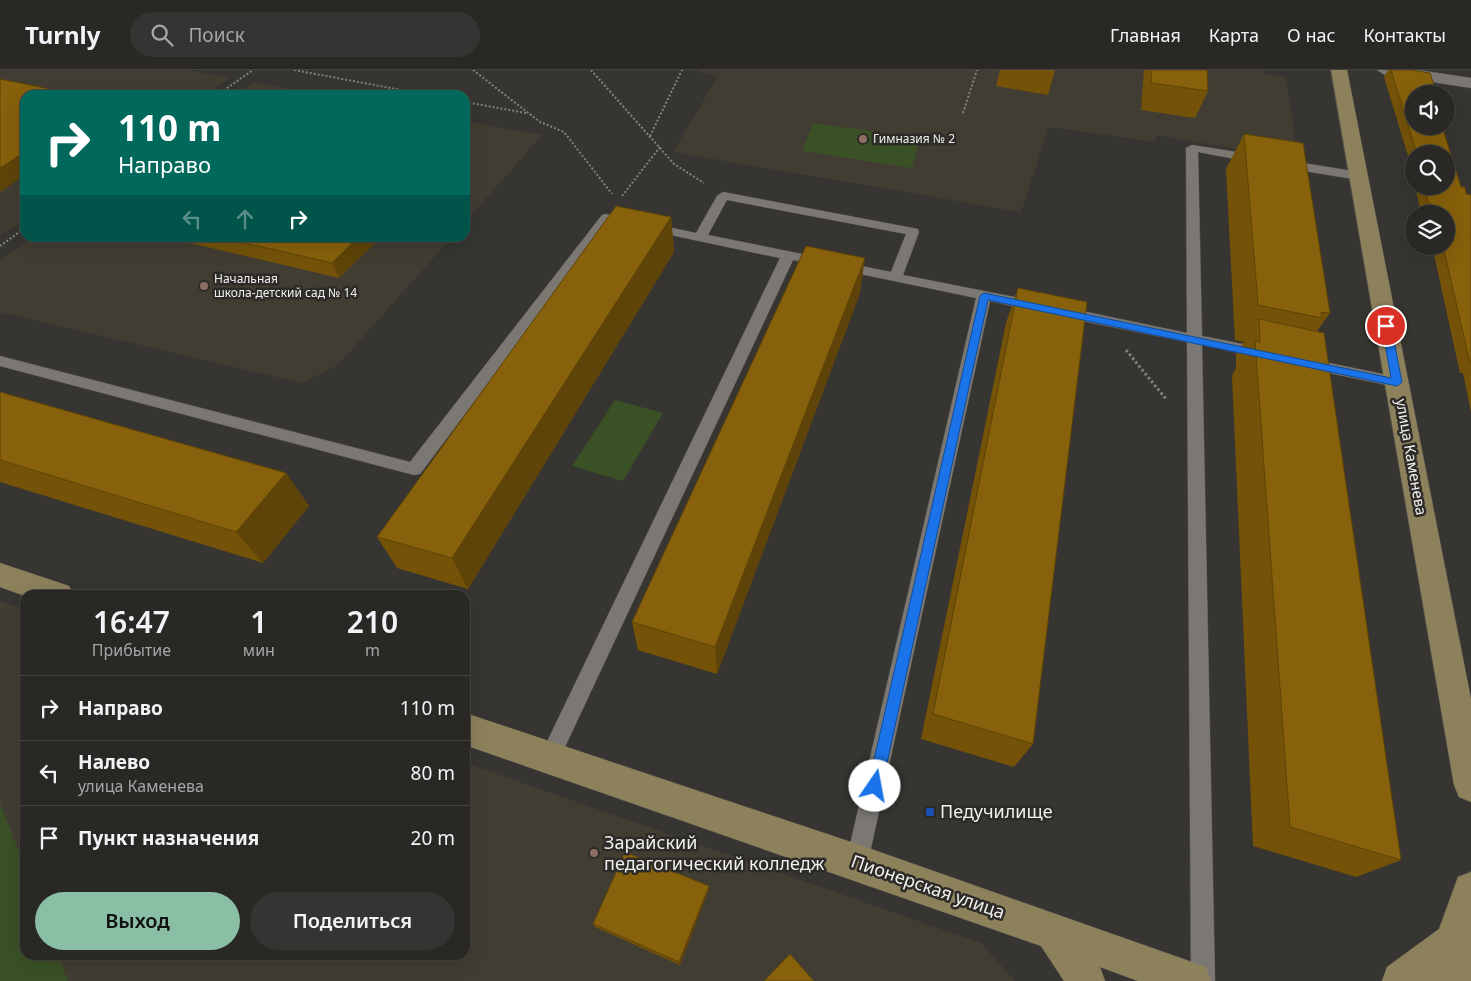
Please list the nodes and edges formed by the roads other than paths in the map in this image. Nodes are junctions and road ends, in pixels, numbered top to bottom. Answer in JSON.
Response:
{"nodes":[{"id":1,"x":1339,"y":70,"type":"edge"},
{"id":2,"x":1386,"y":70,"type":"edge"},
{"id":3,"x":1471,"y":83,"type":"edge"},
{"id":4,"x":1359,"y":176,"type":"junction"},
{"id":5,"x":700,"y":237,"type":"junction"},
{"id":6,"x":788,"y":256,"type":"junction"},
{"id":7,"x":895,"y":278,"type":"junction"},
{"id":8,"x":984,"y":296,"type":"junction"},
{"id":9,"x":1196,"y":339,"type":"junction"},
{"id":10,"x":1272,"y":355,"type":"edge"},
{"id":11,"x":1291,"y":360,"type":"edge"},
{"id":12,"x":0,"y":361,"type":"edge"},
{"id":13,"x":1397,"y":382,"type":"junction"},
{"id":14,"x":0,"y":575,"type":"edge"},
{"id":15,"x":44,"y":590,"type":"edge"},
{"id":16,"x":470,"y":731,"type":"edge"},
{"id":17,"x":550,"y":757,"type":"junction"},
{"id":18,"x":1471,"y":784,"type":"edge"},
{"id":19,"x":857,"y":862,"type":"junction"},
{"id":20,"x":1471,"y":890,"type":"edge"},
{"id":21,"x":1054,"y":932,"type":"junction"},
{"id":22,"x":1454,"y":941,"type":"junction"},
{"id":23,"x":1086,"y":981,"type":"edge"},
{"id":24,"x":1192,"y":981,"type":"edge"},
{"id":25,"x":1202,"y":981,"type":"edge"},
{"id":26,"x":1401,"y":981,"type":"edge"},
{"id":27,"x":1452,"y":981,"type":"edge"}],
"edges":[{"from":1,"to":4,"type":"main road","name":"улица Каменева"},
{"from":2,"to":3,"type":"street"},
{"from":4,"to":9,"type":"lane"},
{"from":4,"to":13,"type":"main road","name":"улица Каменева"},
{"from":5,"to":6,"type":"lane"},
{"from":5,"to":7,"type":"lane"},
{"from":5,"to":12,"type":"lane"},
{"from":6,"to":7,"type":"lane"},
{"from":6,"to":17,"type":"lane"},
{"from":7,"to":8,"type":"lane"},
{"from":8,"to":9,"type":"lane"},
{"from":8,"to":19,"type":"lane"},
{"from":9,"to":10,"type":"lane"},
{"from":9,"to":25,"type":"lane"},
{"from":11,"to":13,"type":"lane"},
{"from":13,"to":18,"type":"main road","name":"улица Каменева"},
{"from":14,"to":15,"type":"main road"},
{"from":16,"to":17,"type":"main road","name":"Пионерская улица"},
{"from":17,"to":19,"type":"main road","name":"Пионерская улица"},
{"from":19,"to":21,"type":"main road","name":"Пионерская улица"},
{"from":20,"to":22,"type":"main road"},
{"from":21,"to":23,"type":"main road"},
{"from":21,"to":24,"type":"main road","name":"Пионерская улица"},
{"from":22,"to":26,"type":"main road"},
{"from":22,"to":27,"type":"main road"}]}
